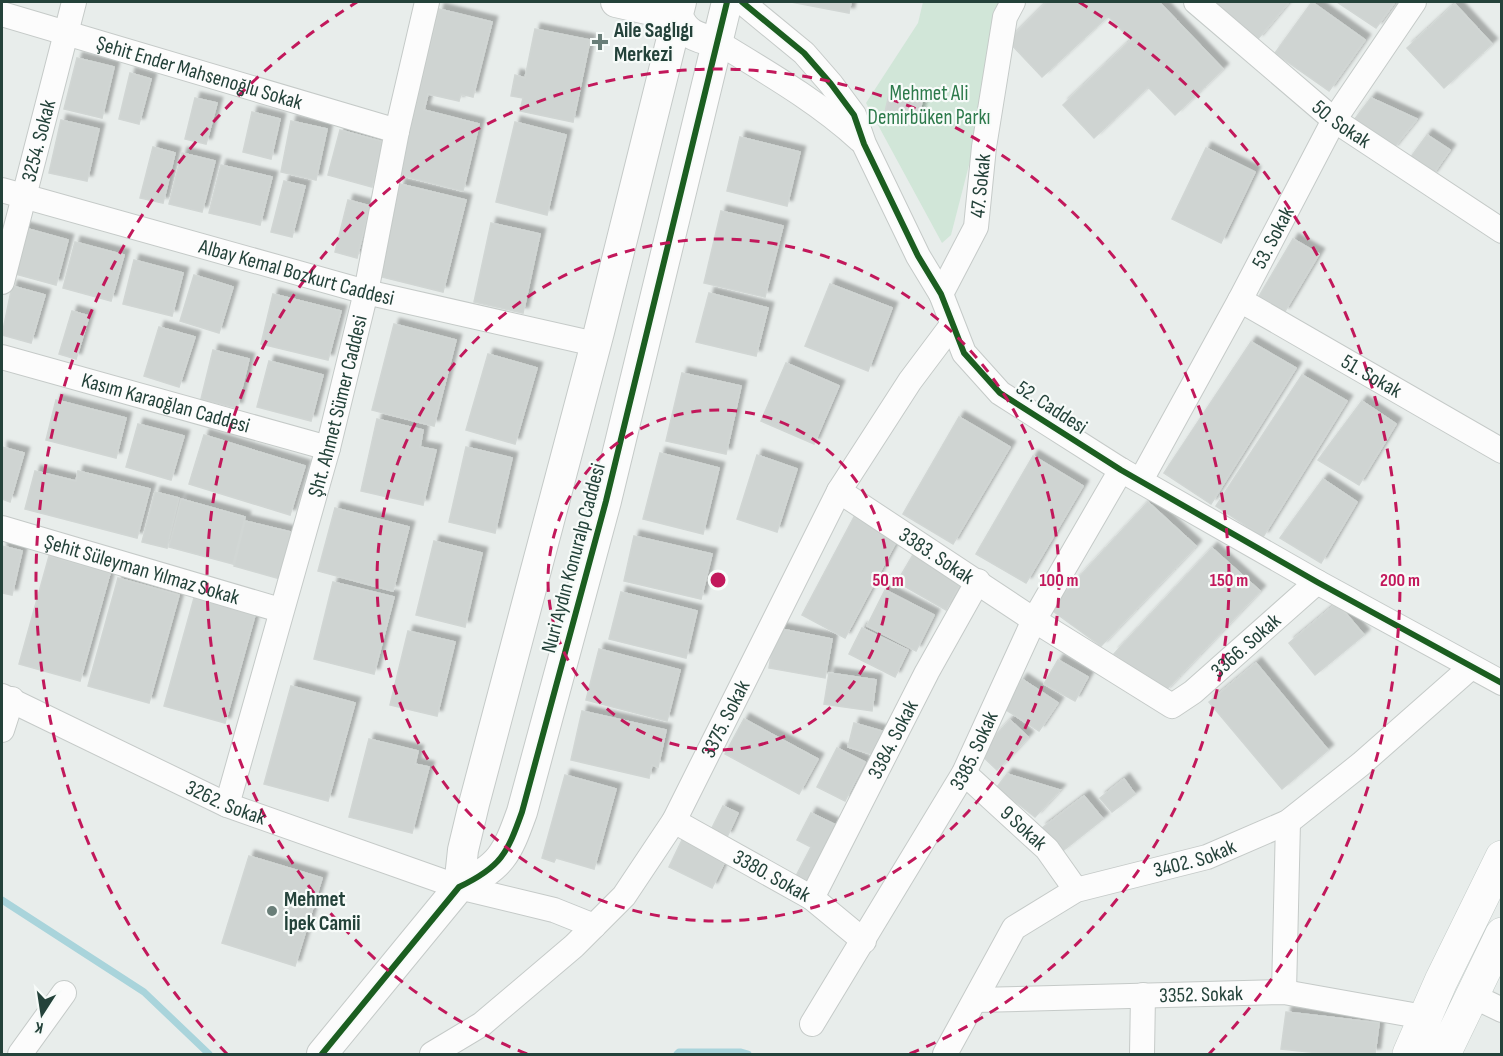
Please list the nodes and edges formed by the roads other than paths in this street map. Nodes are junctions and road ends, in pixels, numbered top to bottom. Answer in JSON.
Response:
{"nodes":[{"id":1,"x":74,"y":2,"type":"edge"},
{"id":2,"x":427,"y":2,"type":"edge"},
{"id":3,"x":616,"y":2,"type":"edge"},
{"id":4,"x":727,"y":2,"type":"edge"},
{"id":5,"x":742,"y":2,"type":"edge"},
{"id":6,"x":1013,"y":2,"type":"edge"},
{"id":7,"x":1198,"y":2,"type":"edge"},
{"id":8,"x":1414,"y":2,"type":"edge"},
{"id":9,"x":679,"y":9,"type":"edge"},
{"id":10,"x":2,"y":14,"type":"edge"},
{"id":11,"x":66,"y":34,"type":"junction"},
{"id":12,"x":719,"y":43,"type":"junction"},
{"id":13,"x":1334,"y":120,"type":"junction"},
{"id":14,"x":397,"y":131,"type":"junction"},
{"id":15,"x":864,"y":144,"type":"junction"},
{"id":16,"x":2,"y":190,"type":"edge"},
{"id":17,"x":25,"y":198,"type":"junction"},
{"id":18,"x":1502,"y":231,"type":"edge"},
{"id":19,"x":2,"y":282,"type":"edge"},
{"id":20,"x":366,"y":292,"type":"junction"},
{"id":21,"x":941,"y":294,"type":"junction"},
{"id":22,"x":1240,"y":300,"type":"junction"},
{"id":23,"x":952,"y":325,"type":"junction"},
{"id":24,"x":646,"y":340,"type":"junction"},
{"id":25,"x":595,"y":346,"type":"junction"},
{"id":26,"x":2,"y":357,"type":"edge"},
{"id":27,"x":637,"y":376,"type":"junction"},
{"id":28,"x":328,"y":448,"type":"junction"},
{"id":29,"x":1502,"y":451,"type":"edge"},
{"id":30,"x":1131,"y":475,"type":"junction"},
{"id":31,"x":839,"y":491,"type":"junction"},
{"id":32,"x":2,"y":528,"type":"edge"},
{"id":33,"x":978,"y":581,"type":"junction"},
{"id":34,"x":1317,"y":582,"type":"junction"},
{"id":35,"x":280,"y":610,"type":"junction"},
{"id":36,"x":1034,"y":620,"type":"junction"},
{"id":37,"x":1470,"y":668,"type":"junction"},
{"id":38,"x":1502,"y":683,"type":"edge"},
{"id":39,"x":1502,"y":695,"type":"edge"},
{"id":40,"x":7,"y":698,"type":"edge"},
{"id":41,"x":1172,"y":706,"type":"joint"},
{"id":42,"x":2,"y":730,"type":"edge"},
{"id":43,"x":964,"y":773,"type":"junction"},
{"id":44,"x":227,"y":805,"type":"junction"},
{"id":45,"x":674,"y":821,"type":"junction"},
{"id":46,"x":1288,"y":822,"type":"junction"},
{"id":47,"x":1502,"y":856,"type":"edge"},
{"id":48,"x":459,"y":887,"type":"junction"},
{"id":49,"x":1076,"y":890,"type":"junction"},
{"id":50,"x":812,"y":898,"type":"junction"},
{"id":51,"x":594,"y":926,"type":"junction"},
{"id":52,"x":1502,"y":934,"type":"edge"},
{"id":53,"x":864,"y":941,"type":"junction"},
{"id":54,"x":1284,"y":992,"type":"junction"},
{"id":55,"x":64,"y":993,"type":"dead end"},
{"id":56,"x":1143,"y":995,"type":"junction"},
{"id":57,"x":1471,"y":995,"type":"junction"},
{"id":58,"x":976,"y":1000,"type":"junction"},
{"id":59,"x":1502,"y":1010,"type":"edge"},
{"id":60,"x":1424,"y":1017,"type":"junction"},
{"id":61,"x":812,"y":1024,"type":"dead end"},
{"id":62,"x":20,"y":1054,"type":"edge"},
{"id":63,"x":322,"y":1054,"type":"edge"},
{"id":64,"x":432,"y":1054,"type":"edge"},
{"id":65,"x":945,"y":1054,"type":"edge"},
{"id":66,"x":1142,"y":1054,"type":"edge"},
{"id":67,"x":1409,"y":1054,"type":"edge"},
{"id":68,"x":1444,"y":1054,"type":"edge"}],
"edges":[{"from":1,"to":11,"type":"street","name":"3254. Sokak"},
{"from":2,"to":14,"type":"street","name":"Şht. Ahmet Sümer Caddesi"},
{"from":3,"to":9,"type":"street"},
{"from":4,"to":12,"type":"street","name":"Nuri Aydın Konuralp Caddesi"},
{"from":5,"to":15,"type":"street","name":"52. Caddesi"},
{"from":6,"to":21,"type":"street","name":"47. Sokak"},
{"from":7,"to":13,"type":"street","name":"50. Sokak"},
{"from":8,"to":13,"type":"street","name":"53. Sokak"},
{"from":9,"to":12,"type":"street"},
{"from":9,"to":25,"type":"street","name":"Nuri Aydın Konuralp Caddesi"},
{"from":10,"to":11,"type":"street","name":"Şehit Ender Mahsenoğlu Sokak"},
{"from":11,"to":14,"type":"street","name":"Şehit Ender Mahsenoğlu Sokak"},
{"from":11,"to":17,"type":"street","name":"3254. Sokak"},
{"from":12,"to":15,"type":"street","name":"52. Caddesi"},
{"from":12,"to":24,"type":"street","name":"Nuri Aydın Konuralp Caddesi"},
{"from":13,"to":18,"type":"street","name":"50. Sokak"},
{"from":13,"to":22,"type":"street","name":"53. Sokak"},
{"from":14,"to":20,"type":"street","name":"Şht. Ahmet Sümer Caddesi"},
{"from":15,"to":21,"type":"street","name":"52. Caddesi"},
{"from":16,"to":17,"type":"street","name":"Albay Kemal Bozkurt Caddesi"},
{"from":17,"to":19,"type":"street","name":"3254. Sokak"},
{"from":17,"to":20,"type":"street","name":"Albay Kemal Bozkurt Caddesi"},
{"from":20,"to":25,"type":"street","name":"Albay Kemal Bozkurt Caddesi"},
{"from":20,"to":28,"type":"street","name":"Şht. Ahmet Sümer Caddesi"},
{"from":21,"to":23,"type":"street","name":"52. Caddesi"},
{"from":22,"to":29,"type":"street","name":"51. Sokak"},
{"from":22,"to":30,"type":"street","name":"53. Sokak"},
{"from":23,"to":30,"type":"street","name":"52. Caddesi"},
{"from":23,"to":31,"type":"street","name":"3375. Sokak"},
{"from":24,"to":25,"type":"street"},
{"from":24,"to":27,"type":"street","name":"Nuri Aydın Konuralp Caddesi"},
{"from":25,"to":27,"type":"street"},
{"from":25,"to":48,"type":"street","name":"Nuri Aydın Konuralp Caddesi"},
{"from":26,"to":28,"type":"street","name":"Kasım Karaoğlan Caddesi"},
{"from":27,"to":48,"type":"street","name":"Nuri Aydın Konuralp Caddesi"},
{"from":28,"to":35,"type":"street","name":"Şht. Ahmet Sümer Caddesi"},
{"from":30,"to":34,"type":"street","name":"52. Caddesi"},
{"from":30,"to":36,"type":"street","name":"3385. Sokak"},
{"from":31,"to":33,"type":"street","name":"3383. Sokak"},
{"from":31,"to":45,"type":"street","name":"3375. Sokak"},
{"from":32,"to":35,"type":"street","name":"Şehit Süleyman Yılmaz Sokak"},
{"from":33,"to":36,"type":"street","name":"3383. Sokak"},
{"from":33,"to":50,"type":"street","name":"3384. Sokak"},
{"from":34,"to":37,"type":"street","name":"52. Caddesi"},
{"from":34,"to":41,"type":"street","name":"3366. Sokak"},
{"from":35,"to":44,"type":"street","name":"Şht. Ahmet Sümer Caddesi"},
{"from":36,"to":41,"type":"street","name":"3383. Sokak"},
{"from":36,"to":43,"type":"street","name":"3385. Sokak"},
{"from":37,"to":38,"type":"street","name":"52. Caddesi"},
{"from":37,"to":39,"type":"street","name":"52. Caddesi"},
{"from":37,"to":46,"type":"street","name":"3402. Sokak"},
{"from":40,"to":42,"type":"street"},
{"from":40,"to":44,"type":"street","name":"3262. Sokak"},
{"from":43,"to":49,"type":"street","name":"9 Sokak"},
{"from":43,"to":53,"type":"street","name":"3385. Sokak"},
{"from":44,"to":48,"type":"street","name":"3262. Sokak"},
{"from":45,"to":50,"type":"street","name":"3380. Sokak"},
{"from":45,"to":51,"type":"street","name":"3375. Sokak"},
{"from":46,"to":49,"type":"street","name":"3402. Sokak"},
{"from":46,"to":54,"type":"street"},
{"from":47,"to":60,"type":"main road"},
{"from":48,"to":51,"type":"street","name":"3262. Sokak"},
{"from":48,"to":63,"type":"street","name":"Nuri Aydın Konuralp Caddesi"},
{"from":49,"to":58,"type":"street","name":"3402. Sokak"},
{"from":50,"to":53,"type":"street","name":"3380. Sokak"},
{"from":51,"to":64,"type":"street","name":"3375. Sokak"},
{"from":52,"to":57,"type":"main road"},
{"from":53,"to":61,"type":"street","name":"3385. Sokak"},
{"from":54,"to":56,"type":"street","name":"3352. Sokak"},
{"from":54,"to":60,"type":"street","name":"3352. Sokak"},
{"from":55,"to":62,"type":"street"},
{"from":56,"to":58,"type":"street","name":"3352. Sokak"},
{"from":56,"to":66,"type":"street"},
{"from":57,"to":59,"type":"street"},
{"from":57,"to":68,"type":"main road"},
{"from":58,"to":65,"type":"street","name":"3402. Sokak"},
{"from":60,"to":67,"type":"main road"}]}
